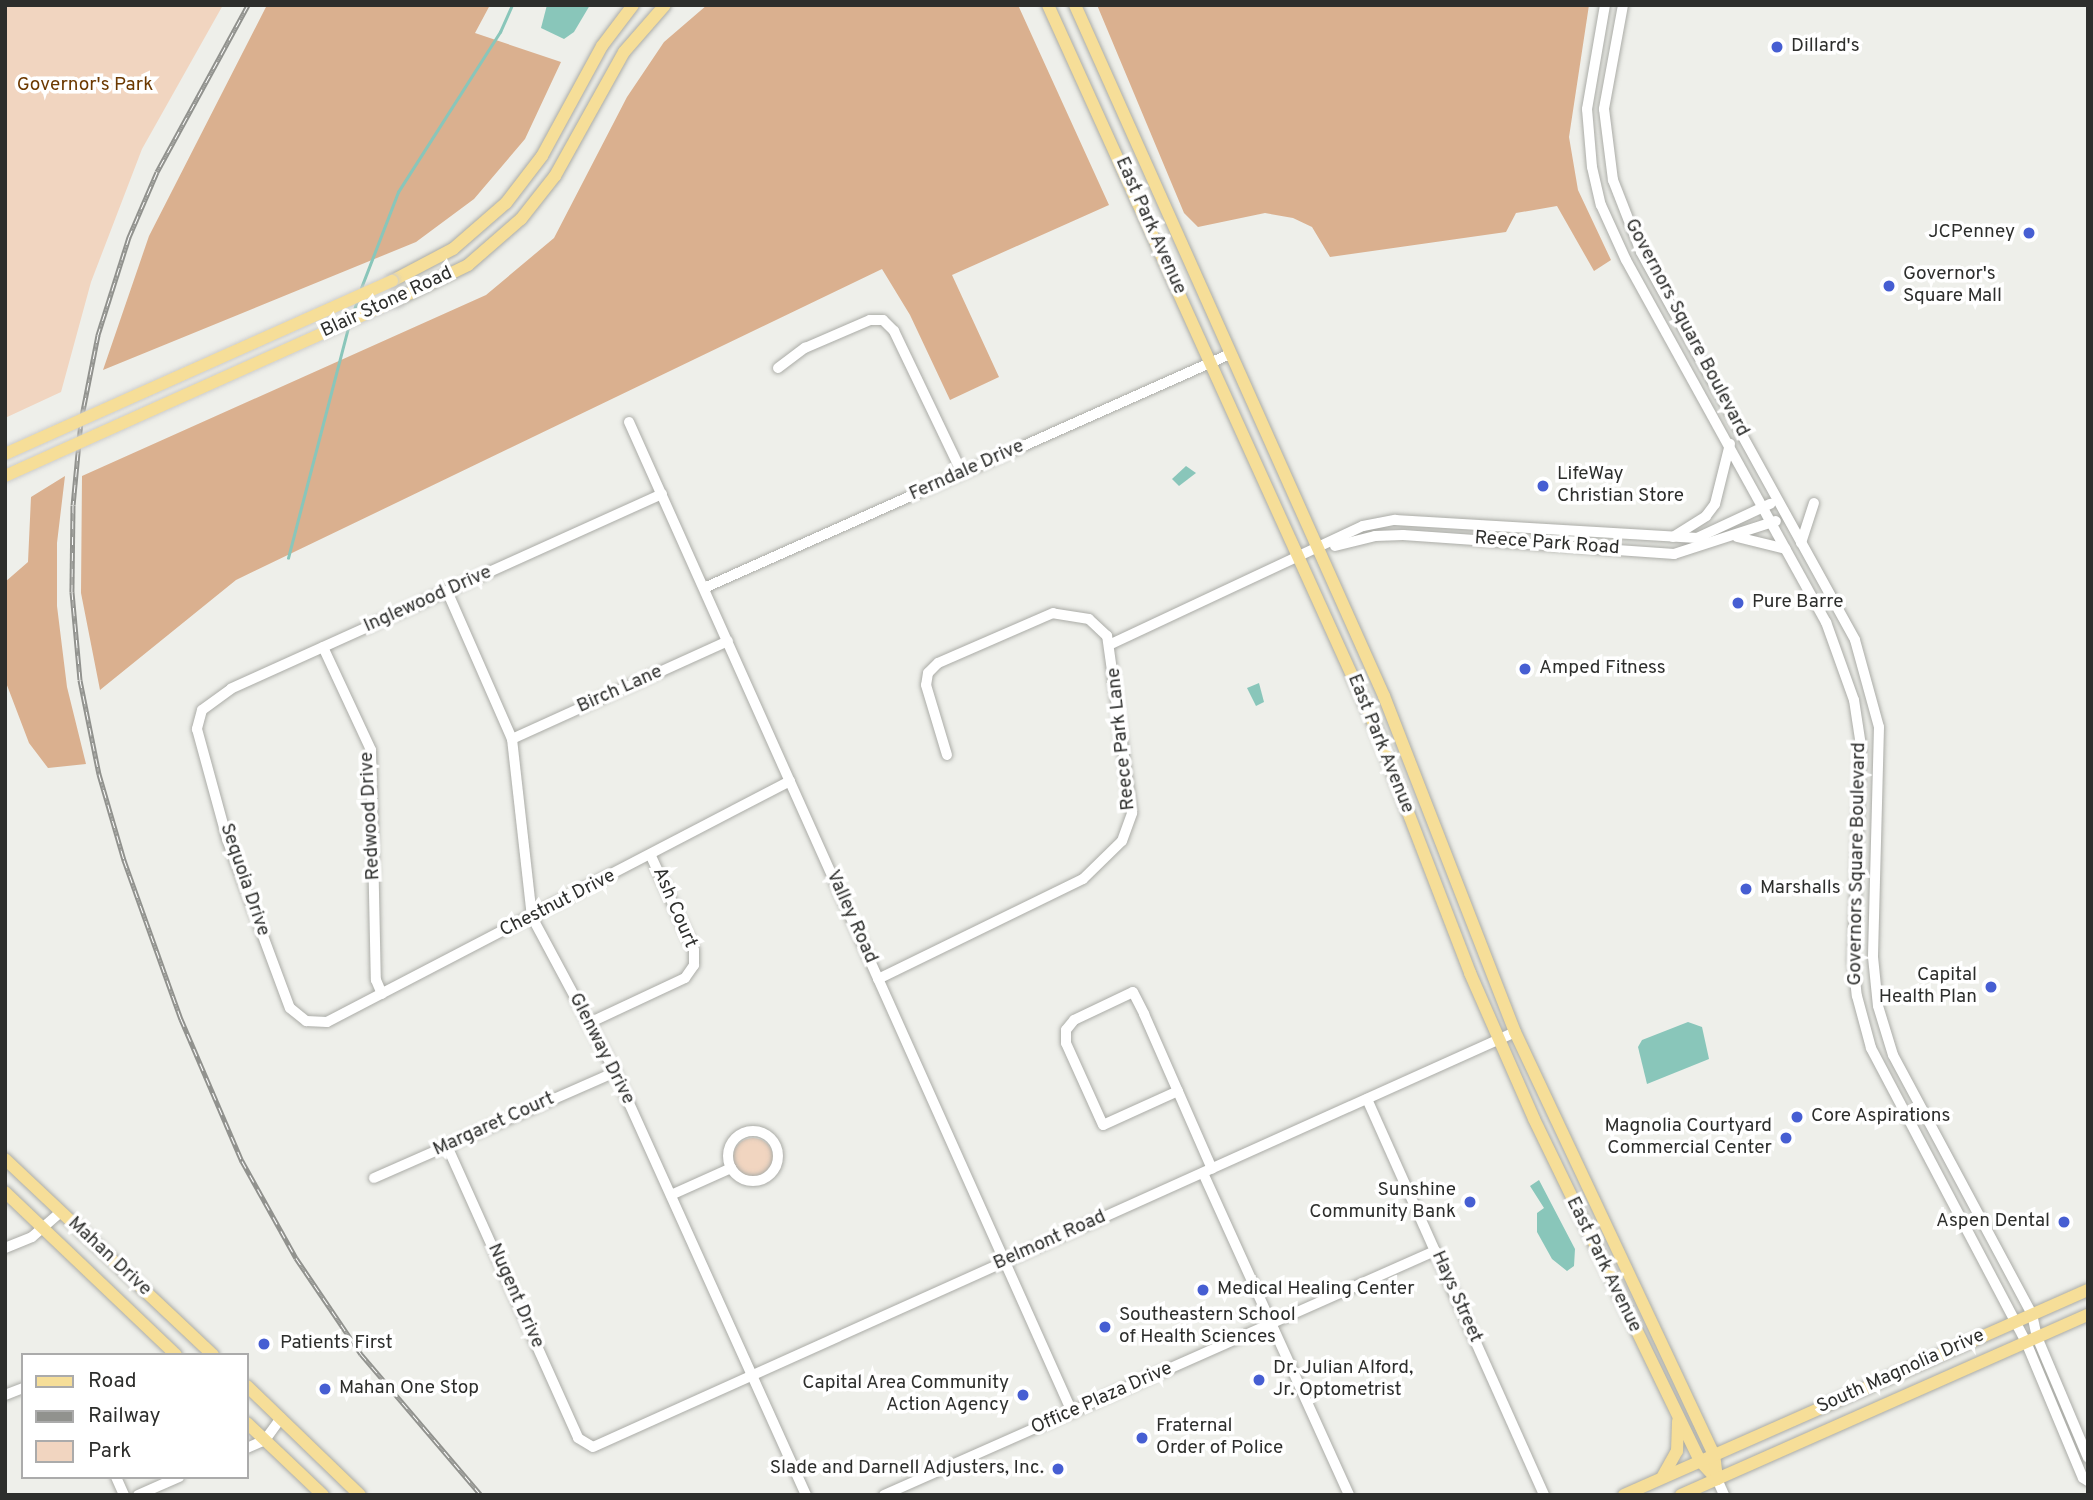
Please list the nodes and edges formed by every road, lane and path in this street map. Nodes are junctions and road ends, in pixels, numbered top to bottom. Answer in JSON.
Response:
{"nodes":[{"id":1,"x":633,"y":5,"type":"edge"},
{"id":2,"x":665,"y":5,"type":"edge"},
{"id":3,"x":1048,"y":5,"type":"edge"},
{"id":4,"x":1075,"y":5,"type":"edge"},
{"id":5,"x":1605,"y":5,"type":"edge"},
{"id":6,"x":1623,"y":5,"type":"edge"},
{"id":7,"x":1642,"y":252,"type":"junction"},
{"id":8,"x":1626,"y":260,"type":"junction"},
{"id":9,"x":1230,"y":354,"type":"junction"},
{"id":10,"x":1211,"y":362,"type":"junction"},
{"id":11,"x":778,"y":369,"type":"dead end"},
{"id":12,"x":629,"y":422,"type":"dead end"},
{"id":13,"x":1730,"y":444,"type":"junction"},
{"id":14,"x":5,"y":454,"type":"edge"},
{"id":15,"x":962,"y":473,"type":"junction"},
{"id":16,"x":5,"y":476,"type":"edge"},
{"id":17,"x":662,"y":494,"type":"junction"},
{"id":18,"x":1779,"y":500,"type":"junction"},
{"id":19,"x":1814,"y":503,"type":"dead end"},
{"id":20,"x":1764,"y":507,"type":"junction"},
{"id":21,"x":1787,"y":516,"type":"junction"},
{"id":22,"x":1772,"y":523,"type":"junction"},
{"id":23,"x":1737,"y":537,"type":"junction"},
{"id":24,"x":1669,"y":539,"type":"junction"},
{"id":25,"x":1801,"y":543,"type":"junction"},
{"id":26,"x":1318,"y":550,"type":"junction"},
{"id":27,"x":1786,"y":550,"type":"junction"},
{"id":28,"x":1301,"y":558,"type":"junction"},
{"id":29,"x":704,"y":588,"type":"junction"},
{"id":30,"x":447,"y":591,"type":"junction"},
{"id":31,"x":1856,"y":640,"type":"junction"},
{"id":32,"x":728,"y":641,"type":"junction"},
{"id":33,"x":1111,"y":644,"type":"junction"},
{"id":34,"x":323,"y":647,"type":"junction"},
{"id":35,"x":1837,"y":647,"type":"junction"},
{"id":36,"x":201,"y":713,"type":"joint"},
{"id":37,"x":512,"y":739,"type":"junction"},
{"id":38,"x":947,"y":755,"type":"dead end"},
{"id":39,"x":790,"y":781,"type":"junction"},
{"id":40,"x":1879,"y":826,"type":"junction"},
{"id":41,"x":1858,"y":833,"type":"junction"},
{"id":42,"x":1878,"y":843,"type":"junction"},
{"id":43,"x":651,"y":856,"type":"junction"},
{"id":44,"x":532,"y":917,"type":"junction"},
{"id":45,"x":878,"y":979,"type":"junction"},
{"id":46,"x":382,"y":994,"type":"junction"},
{"id":47,"x":1876,"y":994,"type":"junction"},
{"id":48,"x":1857,"y":996,"type":"junction"},
{"id":49,"x":323,"y":1022,"type":"joint"},
{"id":50,"x":589,"y":1023,"type":"junction"},
{"id":51,"x":1516,"y":1032,"type":"junction"},
{"id":52,"x":1499,"y":1040,"type":"junction"},
{"id":53,"x":615,"y":1072,"type":"junction"},
{"id":54,"x":1178,"y":1091,"type":"junction"},
{"id":55,"x":1367,"y":1099,"type":"junction"},
{"id":56,"x":1936,"y":1133,"type":"junction"},
{"id":57,"x":1918,"y":1142,"type":"junction"},
{"id":58,"x":447,"y":1146,"type":"junction"},
{"id":59,"x":5,"y":1159,"type":"edge"},
{"id":60,"x":731,"y":1168,"type":"junction"},
{"id":61,"x":1208,"y":1171,"type":"junction"},
{"id":62,"x":374,"y":1178,"type":"dead end"},
{"id":63,"x":5,"y":1192,"type":"edge"},
{"id":64,"x":671,"y":1195,"type":"junction"},
{"id":65,"x":61,"y":1212,"type":"junction"},
{"id":66,"x":43,"y":1228,"type":"junction"},
{"id":67,"x":5,"y":1248,"type":"edge"},
{"id":68,"x":1435,"y":1251,"type":"junction"},
{"id":69,"x":1004,"y":1262,"type":"junction"},
{"id":70,"x":2088,"y":1290,"type":"edge"},
{"id":71,"x":2032,"y":1314,"type":"junction"},
{"id":72,"x":2088,"y":1315,"type":"edge"},
{"id":73,"x":2014,"y":1322,"type":"junction"},
{"id":74,"x":1271,"y":1324,"type":"junction"},
{"id":75,"x":2031,"y":1340,"type":"junction"},
{"id":76,"x":174,"y":1353,"type":"edge"},
{"id":77,"x":211,"y":1353,"type":"edge"},
{"id":78,"x":752,"y":1375,"type":"junction"},
{"id":79,"x":248,"y":1387,"type":"edge"},
{"id":80,"x":1072,"y":1412,"type":"junction"},
{"id":81,"x":1678,"y":1417,"type":"junction"},
{"id":82,"x":281,"y":1418,"type":"junction"},
{"id":83,"x":248,"y":1424,"type":"edge"},
{"id":84,"x":265,"y":1440,"type":"junction"},
{"id":85,"x":585,"y":1445,"type":"joint"},
{"id":86,"x":248,"y":1448,"type":"edge"},
{"id":87,"x":1714,"y":1454,"type":"junction"},
{"id":88,"x":2088,"y":1458,"type":"edge"},
{"id":89,"x":1700,"y":1461,"type":"junction"},
{"id":90,"x":1662,"y":1477,"type":"junction"},
{"id":91,"x":117,"y":1479,"type":"edge"},
{"id":92,"x":174,"y":1479,"type":"edge"},
{"id":93,"x":1717,"y":1479,"type":"junction"},
{"id":94,"x":2088,"y":1481,"type":"edge"},
{"id":95,"x":124,"y":1495,"type":"edge"},
{"id":96,"x":138,"y":1495,"type":"edge"},
{"id":97,"x":323,"y":1495,"type":"edge"},
{"id":98,"x":360,"y":1495,"type":"edge"},
{"id":99,"x":806,"y":1495,"type":"edge"},
{"id":100,"x":884,"y":1495,"type":"edge"},
{"id":101,"x":1349,"y":1495,"type":"edge"},
{"id":102,"x":1544,"y":1495,"type":"edge"},
{"id":103,"x":1624,"y":1495,"type":"edge"},
{"id":104,"x":1681,"y":1495,"type":"edge"},
{"id":105,"x":1724,"y":1495,"type":"edge"}],
"edges":[{"from":1,"to":14,"type":"main road","name":"Blair Stone Road","bridge":true},
{"from":2,"to":16,"type":"main road","name":"Blair Stone Road","bridge":true},
{"from":3,"to":10,"type":"main road","name":"East Park Avenue"},
{"from":4,"to":9,"type":"main road","name":"East Park Avenue"},
{"from":5,"to":8,"type":"street","name":"Governors Square Boulevard"},
{"from":6,"to":7,"type":"street","name":"Governors Square Boulevard"},
{"from":7,"to":8,"type":"street"},
{"from":7,"to":18,"type":"street","name":"Governors Square Boulevard"},
{"from":8,"to":13,"type":"street","name":"Governors Square Boulevard"},
{"from":9,"to":10,"type":"street","name":"Ferndale Drive"},
{"from":9,"to":26,"type":"main road","name":"East Park Avenue"},
{"from":10,"to":15,"type":"street","name":"Ferndale Drive"},
{"from":10,"to":28,"type":"main road","name":"East Park Avenue"},
{"from":11,"to":15,"type":"street"},
{"from":12,"to":17,"type":"street","name":"Valley Road"},
{"from":13,"to":20,"type":"street","name":"Governors Square Boulevard"},
{"from":13,"to":24,"type":"street"},
{"from":15,"to":29,"type":"street","name":"Ferndale Drive"},
{"from":17,"to":29,"type":"street","name":"Valley Road"},
{"from":17,"to":30,"type":"street","name":"Inglewood Drive"},
{"from":18,"to":20,"type":"street"},
{"from":18,"to":21,"type":"street","name":"Governors Square Boulevard"},
{"from":19,"to":25,"type":"street"},
{"from":20,"to":22,"type":"street","name":"Governors Square Boulevard"},
{"from":20,"to":24,"type":"street","name":"Reece Park Road"},
{"from":21,"to":22,"type":"street"},
{"from":21,"to":25,"type":"street","name":"Governors Square Boulevard"},
{"from":22,"to":23,"type":"street","name":"Reece Park Road"},
{"from":22,"to":27,"type":"street","name":"Governors Square Boulevard"},
{"from":23,"to":26,"type":"street","name":"Reece Park Road"},
{"from":23,"to":27,"type":"street"},
{"from":24,"to":26,"type":"street","name":"Reece Park Road"},
{"from":25,"to":31,"type":"street","name":"Governors Square Boulevard"},
{"from":26,"to":28,"type":"street","name":"Reece Park Road"},
{"from":26,"to":51,"type":"main road","name":"East Park Avenue"},
{"from":27,"to":35,"type":"street","name":"Governors Square Boulevard"},
{"from":28,"to":33,"type":"street","name":"Reece Park Lane"},
{"from":28,"to":52,"type":"main road","name":"East Park Avenue"},
{"from":29,"to":32,"type":"street","name":"Valley Road"},
{"from":30,"to":34,"type":"street","name":"Inglewood Drive"},
{"from":30,"to":37,"type":"street","name":"Glenway Drive"},
{"from":31,"to":35,"type":"street"},
{"from":31,"to":40,"type":"street","name":"Governors Square Boulevard"},
{"from":32,"to":37,"type":"street","name":"Birch Lane"},
{"from":32,"to":39,"type":"street","name":"Valley Road"},
{"from":33,"to":38,"type":"street"},
{"from":33,"to":45,"type":"street","name":"Reece Park Lane"},
{"from":34,"to":36,"type":"street","name":"Inglewood Drive"},
{"from":34,"to":46,"type":"street","name":"Redwood Drive"},
{"from":35,"to":41,"type":"street","name":"Governors Square Boulevard"},
{"from":36,"to":49,"type":"street","name":"Sequoia Drive"},
{"from":37,"to":44,"type":"street","name":"Glenway Drive"},
{"from":39,"to":43,"type":"street","name":"Chestnut Drive"},
{"from":39,"to":45,"type":"street","name":"Valley Road"},
{"from":40,"to":41,"type":"street"},
{"from":40,"to":42,"type":"street","name":"Governors Square Boulevard"},
{"from":41,"to":42,"type":"street"},
{"from":41,"to":48,"type":"street","name":"Governors Square Boulevard"},
{"from":42,"to":47,"type":"street","name":"Governors Square Boulevard"},
{"from":43,"to":44,"type":"street","name":"Chestnut Drive"},
{"from":43,"to":50,"type":"street","name":"Ash Court"},
{"from":44,"to":46,"type":"street","name":"Chestnut Drive"},
{"from":44,"to":50,"type":"street","name":"Glenway Drive"},
{"from":45,"to":69,"type":"street","name":"Valley Road"},
{"from":46,"to":49,"type":"street","name":"Chestnut Drive"},
{"from":47,"to":48,"type":"street"},
{"from":47,"to":56,"type":"street","name":"Governors Square Boulevard"},
{"from":48,"to":57,"type":"street","name":"Governors Square Boulevard"},
{"from":50,"to":53,"type":"street","name":"Glenway Drive"},
{"from":51,"to":52,"type":"street","name":"Belmont Road"},
{"from":51,"to":87,"type":"main road","name":"East Park Avenue"},
{"from":52,"to":55,"type":"street","name":"Belmont Road"},
{"from":52,"to":81,"type":"main road","name":"East Park Avenue"},
{"from":53,"to":58,"type":"street","name":"Margaret Court"},
{"from":53,"to":64,"type":"street","name":"Glenway Drive"},
{"from":54,"to":54,"type":"street"},
{"from":54,"to":61,"type":"street"},
{"from":55,"to":61,"type":"street","name":"Belmont Road"},
{"from":55,"to":68,"type":"street","name":"Hays Street"},
{"from":56,"to":57,"type":"street"},
{"from":56,"to":71,"type":"street","name":"Governors Square Boulevard"},
{"from":57,"to":73,"type":"street","name":"Governors Square Boulevard"},
{"from":58,"to":62,"type":"street","name":"Margaret Court"},
{"from":58,"to":85,"type":"street","name":"Nugent Drive"},
{"from":59,"to":65,"type":"main road","name":"Mahan Drive"},
{"from":60,"to":60,"type":"street"},
{"from":60,"to":64,"type":"street"},
{"from":61,"to":69,"type":"street","name":"Belmont Road"},
{"from":61,"to":74,"type":"street"},
{"from":63,"to":66,"type":"main road","name":"Mahan Drive"},
{"from":64,"to":78,"type":"street","name":"Glenway Drive"},
{"from":65,"to":66,"type":"street"},
{"from":65,"to":77,"type":"main road","name":"Mahan Drive"},
{"from":66,"to":67,"type":"street"},
{"from":66,"to":76,"type":"main road","name":"Mahan Drive"},
{"from":68,"to":74,"type":"street","name":"Office Plaza Drive"},
{"from":68,"to":102,"type":"street","name":"Hays Street"},
{"from":69,"to":78,"type":"street","name":"Belmont Road"},
{"from":69,"to":80,"type":"street","name":"Valley Road"},
{"from":70,"to":71,"type":"main road","name":"South Magnolia Drive"},
{"from":71,"to":73,"type":"main road","name":"South Magnolia Drive"},
{"from":71,"to":75,"type":"street","name":"Governors Square Boulevard"},
{"from":72,"to":75,"type":"main road","name":"South Magnolia Drive"},
{"from":73,"to":75,"type":"street","name":"Governors Square Boulevard"},
{"from":73,"to":87,"type":"main road","name":"South Magnolia Drive"},
{"from":74,"to":80,"type":"street","name":"Office Plaza Drive"},
{"from":74,"to":101,"type":"street"},
{"from":75,"to":88,"type":"street","name":"Governors Square Boulevard"},
{"from":75,"to":93,"type":"main road","name":"South Magnolia Drive"},
{"from":75,"to":94,"type":"street","name":"Governors Square Boulevard"},
{"from":78,"to":85,"type":"street","name":"Belmont Road"},
{"from":78,"to":99,"type":"street","name":"Glenway Drive"},
{"from":79,"to":82,"type":"main road"},
{"from":80,"to":100,"type":"street","name":"Office Plaza Drive"},
{"from":81,"to":89,"type":"main road","name":"East Park Avenue"},
{"from":81,"to":90,"type":"main road"},
{"from":82,"to":84,"type":"street"},
{"from":82,"to":98,"type":"main road"},
{"from":83,"to":84,"type":"main road"},
{"from":84,"to":86,"type":"street"},
{"from":84,"to":97,"type":"main road"},
{"from":87,"to":89,"type":"main road","name":"South Magnolia Drive"},
{"from":87,"to":93,"type":"main road","name":"East Park Avenue"},
{"from":89,"to":90,"type":"main road","name":"South Magnolia Drive"},
{"from":89,"to":93,"type":"main road","name":"East Park Avenue"},
{"from":90,"to":103,"type":"main road","name":"South Magnolia Drive"},
{"from":91,"to":95,"type":"street"},
{"from":92,"to":96,"type":"street"},
{"from":93,"to":104,"type":"main road","name":"South Magnolia Drive"},
{"from":93,"to":105,"type":"street","name":"East Park Avenue"}]}
